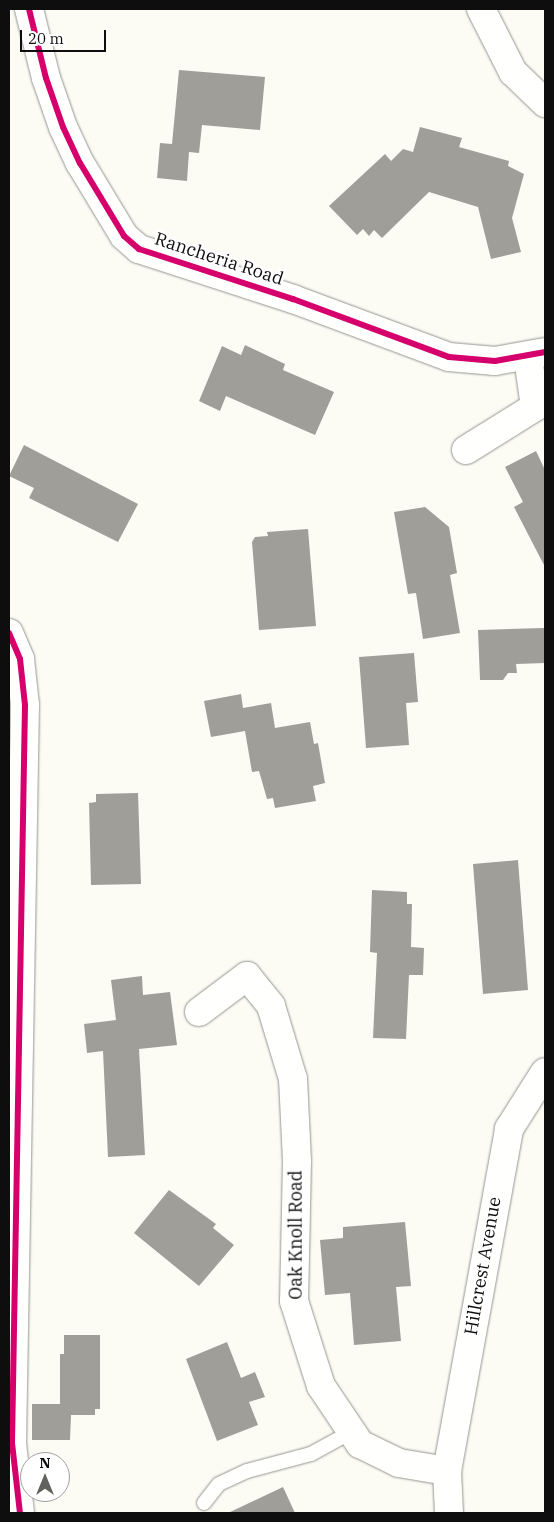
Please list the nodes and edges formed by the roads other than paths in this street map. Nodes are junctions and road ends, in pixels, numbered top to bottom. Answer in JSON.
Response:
{"nodes":[{"id":1,"x":29,"y":9,"type":"edge"},
{"id":2,"x":481,"y":9,"type":"edge"},
{"id":3,"x":545,"y":103,"type":"edge"},
{"id":4,"x":537,"y":355,"type":"edge"},
{"id":5,"x":466,"y":450,"type":"dead end"},
{"id":6,"x":9,"y":633,"type":"edge"},
{"id":7,"x":199,"y":1012,"type":"dead end"},
{"id":8,"x":545,"y":1072,"type":"edge"},
{"id":9,"x":351,"y":1432,"type":"junction"},
{"id":10,"x":447,"y":1471,"type":"junction"},
{"id":11,"x":204,"y":1503,"type":"dead end"},
{"id":12,"x":20,"y":1513,"type":"edge"},
{"id":13,"x":449,"y":1513,"type":"edge"}],
"edges":[{"from":1,"to":4,"type":"street","name":"Rancheria Road"},
{"from":2,"to":3,"type":"street"},
{"from":4,"to":5,"type":"street"},
{"from":6,"to":12,"type":"street"},
{"from":7,"to":9,"type":"street","name":"Oak Knoll Road"},
{"from":8,"to":10,"type":"street","name":"Hillcrest Avenue"},
{"from":9,"to":10,"type":"street","name":"Oak Knoll Road"},
{"from":9,"to":11,"type":"lane"},
{"from":10,"to":13,"type":"street"}]}
